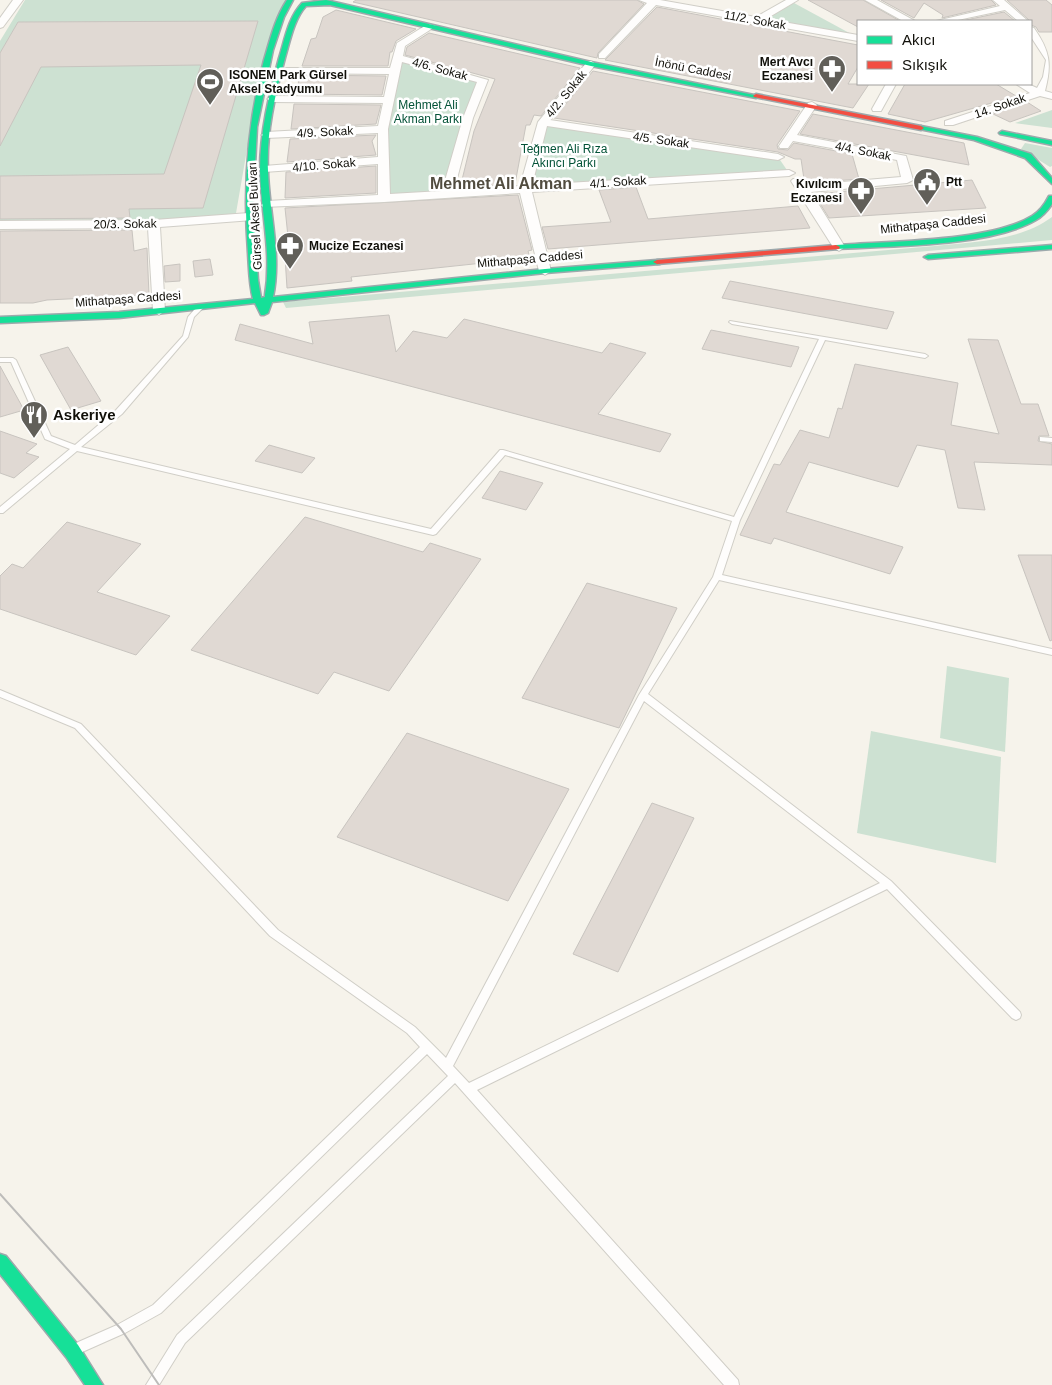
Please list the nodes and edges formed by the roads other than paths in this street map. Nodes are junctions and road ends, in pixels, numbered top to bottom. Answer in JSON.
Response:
{"nodes":[{"id":1,"x":18,"y":0,"type":"edge"},
{"id":2,"x":291,"y":0,"type":"edge"},
{"id":3,"x":358,"y":0,"type":"edge"},
{"id":4,"x":791,"y":0,"type":"edge"},
{"id":5,"x":870,"y":0,"type":"edge"},
{"id":6,"x":998,"y":0,"type":"edge"},
{"id":7,"x":324,"y":1,"type":"edge"},
{"id":8,"x":650,"y":1,"type":"edge"},
{"id":9,"x":306,"y":2,"type":"edge"},
{"id":10,"x":1008,"y":7,"type":"junction"},
{"id":11,"x":757,"y":20,"type":"junction"},
{"id":12,"x":908,"y":20,"type":"edge"},
{"id":13,"x":946,"y":20,"type":"edge"},
{"id":14,"x":1022,"y":20,"type":"edge"},
{"id":15,"x":0,"y":25,"type":"edge"},
{"id":16,"x":432,"y":26,"type":"junction"},
{"id":17,"x":1032,"y":33,"type":"edge"},
{"id":18,"x":857,"y":38,"type":"edge"},
{"id":19,"x":602,"y":56,"type":"junction"},
{"id":20,"x":398,"y":58,"type":"junction"},
{"id":21,"x":590,"y":64,"type":"junction"},
{"id":22,"x":280,"y":70,"type":"junction"},
{"id":23,"x":395,"y":71,"type":"junction"},
{"id":24,"x":890,"y":85,"type":"edge"},
{"id":25,"x":1024,"y":85,"type":"edge"},
{"id":26,"x":1039,"y":93,"type":"junction"},
{"id":27,"x":1052,"y":96,"type":"edge"},
{"id":28,"x":272,"y":99,"type":"junction"},
{"id":29,"x":389,"y":100,"type":"junction"},
{"id":30,"x":812,"y":105,"type":"junction"},
{"id":31,"x":877,"y":109,"type":"junction"},
{"id":32,"x":543,"y":122,"type":"junction"},
{"id":33,"x":949,"y":123,"type":"junction"},
{"id":34,"x":383,"y":129,"type":"junction"},
{"id":35,"x":266,"y":135,"type":"junction"},
{"id":36,"x":789,"y":137,"type":"junction"},
{"id":37,"x":1052,"y":143,"type":"edge"},
{"id":38,"x":778,"y":157,"type":"junction"},
{"id":39,"x":383,"y":160,"type":"junction"},
{"id":40,"x":264,"y":169,"type":"junction"},
{"id":41,"x":790,"y":172,"type":"junction"},
{"id":42,"x":1052,"y":182,"type":"edge"},
{"id":43,"x":526,"y":188,"type":"junction"},
{"id":44,"x":804,"y":189,"type":"junction"},
{"id":45,"x":447,"y":194,"type":"junction"},
{"id":46,"x":384,"y":198,"type":"junction"},
{"id":47,"x":1052,"y":198,"type":"edge"},
{"id":48,"x":267,"y":205,"type":"junction"},
{"id":49,"x":249,"y":217,"type":"junction"},
{"id":50,"x":154,"y":224,"type":"junction"},
{"id":51,"x":0,"y":225,"type":"edge"},
{"id":52,"x":839,"y":247,"type":"junction"},
{"id":53,"x":1052,"y":247,"type":"edge"},
{"id":54,"x":914,"y":259,"type":"dead end"},
{"id":55,"x":545,"y":270,"type":"junction"},
{"id":56,"x":271,"y":301,"type":"junction"},
{"id":57,"x":256,"y":302,"type":"junction"},
{"id":58,"x":201,"y":307,"type":"junction"},
{"id":59,"x":159,"y":311,"type":"junction"},
{"id":60,"x":207,"y":319,"type":"dead end"},
{"id":61,"x":0,"y":320,"type":"edge"},
{"id":62,"x":184,"y":321,"type":"junction"},
{"id":63,"x":732,"y":322,"type":"dead end"},
{"id":64,"x":151,"y":324,"type":"dead end"},
{"id":65,"x":0,"y":332,"type":"edge"},
{"id":66,"x":823,"y":338,"type":"junction"},
{"id":67,"x":926,"y":356,"type":"dead end"},
{"id":68,"x":0,"y":360,"type":"edge"},
{"id":69,"x":1044,"y":439,"type":"dead end"},
{"id":70,"x":1052,"y":440,"type":"edge"},
{"id":71,"x":75,"y":448,"type":"junction"},
{"id":72,"x":0,"y":511,"type":"edge"},
{"id":73,"x":736,"y":520,"type":"junction"},
{"id":74,"x":717,"y":577,"type":"junction"},
{"id":75,"x":1052,"y":652,"type":"edge"},
{"id":76,"x":0,"y":693,"type":"edge"},
{"id":77,"x":643,"y":695,"type":"junction"},
{"id":78,"x":888,"y":884,"type":"junction"},
{"id":79,"x":1016,"y":1015,"type":"dead end"},
{"id":80,"x":427,"y":1047,"type":"junction"},
{"id":81,"x":446,"y":1067,"type":"junction"},
{"id":82,"x":455,"y":1076,"type":"junction"},
{"id":83,"x":468,"y":1089,"type":"junction"},
{"id":84,"x":0,"y":1262,"type":"edge"},
{"id":85,"x":72,"y":1351,"type":"junction"},
{"id":86,"x":95,"y":1385,"type":"edge"},
{"id":87,"x":152,"y":1385,"type":"edge"},
{"id":88,"x":733,"y":1385,"type":"edge"}],
"edges":[{"from":1,"to":15,"type":"street"},
{"from":2,"to":49,"type":"main road","name":"Gürsel Aksel Bulvarı"},
{"from":3,"to":19,"type":"main road","name":"İnönü Caddesi"},
{"from":4,"to":11,"type":"street"},
{"from":5,"to":12,"type":"street"},
{"from":6,"to":10,"type":"street"},
{"from":7,"to":9,"type":"main road","name":"Gürsel Aksel Bulvarı"},
{"from":7,"to":16,"type":"main road","name":"İnönü Caddesi"},
{"from":8,"to":11,"type":"street","name":"11/2. Sokak"},
{"from":8,"to":19,"type":"street"},
{"from":9,"to":22,"type":"main road","name":"Gürsel Aksel Bulvarı"},
{"from":10,"to":13,"type":"street"},
{"from":10,"to":14,"type":"street"},
{"from":11,"to":18,"type":"street","name":"11/2. Sokak"},
{"from":16,"to":20,"type":"street","name":"4/6. Sokak"},
{"from":16,"to":21,"type":"main road","name":"İnönü Caddesi"},
{"from":17,"to":26,"type":"street","name":"14. Sokak"},
{"from":19,"to":31,"type":"main road","name":"İnönü Caddesi"},
{"from":20,"to":23,"type":"street","name":"4/6. Sokak"},
{"from":20,"to":45,"type":"street","name":"4/6. Sokak"},
{"from":21,"to":30,"type":"main road","name":"İnönü Caddesi"},
{"from":21,"to":32,"type":"street","name":"4/2. Sokak"},
{"from":22,"to":23,"type":"street"},
{"from":22,"to":28,"type":"main road","name":"Gürsel Aksel Bulvarı"},
{"from":23,"to":29,"type":"street","name":"4/6. Sokak"},
{"from":24,"to":31,"type":"street"},
{"from":25,"to":26,"type":"street"},
{"from":26,"to":27,"type":"street"},
{"from":26,"to":33,"type":"street","name":"14. Sokak"},
{"from":28,"to":29,"type":"street"},
{"from":28,"to":35,"type":"main road","name":"Gürsel Aksel Bulvarı"},
{"from":29,"to":34,"type":"street","name":"4/6. Sokak"},
{"from":30,"to":36,"type":"street"},
{"from":30,"to":42,"type":"main road","name":"İnönü Caddesi"},
{"from":31,"to":33,"type":"main road","name":"İnönü Caddesi"},
{"from":32,"to":38,"type":"street","name":"4/5. Sokak"},
{"from":32,"to":43,"type":"street","name":"4/2. Sokak"},
{"from":33,"to":37,"type":"main road","name":"İnönü Caddesi"},
{"from":34,"to":35,"type":"street","name":"4/9. Sokak"},
{"from":34,"to":39,"type":"street","name":"4/6. Sokak"},
{"from":35,"to":40,"type":"main road","name":"Gürsel Aksel Bulvarı"},
{"from":36,"to":38,"type":"street"},
{"from":36,"to":44,"type":"street","name":"4/4. Sokak"},
{"from":38,"to":41,"type":"street"},
{"from":39,"to":40,"type":"street","name":"4/10. Sokak"},
{"from":39,"to":46,"type":"street","name":"4/6. Sokak"},
{"from":40,"to":48,"type":"main road","name":"Gürsel Aksel Bulvarı"},
{"from":41,"to":43,"type":"street","name":"4/1. Sokak"},
{"from":41,"to":44,"type":"street"},
{"from":43,"to":45,"type":"street","name":"4/1. Sokak"},
{"from":43,"to":55,"type":"street","name":"4/2. Sokak"},
{"from":44,"to":52,"type":"street"},
{"from":45,"to":46,"type":"street","name":"4/1. Sokak"},
{"from":46,"to":48,"type":"street","name":"4/1. Sokak"},
{"from":47,"to":52,"type":"main road","name":"Mithatpaşa Caddesi"},
{"from":48,"to":49,"type":"main road"},
{"from":48,"to":56,"type":"main road","name":"Gürsel Aksel Bulvarı"},
{"from":49,"to":50,"type":"street","name":"20/3. Sokak"},
{"from":49,"to":57,"type":"main road","name":"Gürsel Aksel Bulvarı"},
{"from":50,"to":51,"type":"street","name":"20/3. Sokak"},
{"from":50,"to":59,"type":"street"},
{"from":52,"to":55,"type":"main road","name":"Mithatpaşa Caddesi"},
{"from":53,"to":54,"type":"main road"},
{"from":55,"to":56,"type":"main road","name":"Mithatpaşa Caddesi"},
{"from":56,"to":57,"type":"main road","name":"Mithatpaşa Caddesi"},
{"from":56,"to":57,"type":"main road","name":"Gürsel Aksel Bulvarı"},
{"from":57,"to":58,"type":"main road","name":"Mithatpaşa Caddesi"},
{"from":58,"to":59,"type":"main road","name":"Mithatpaşa Caddesi"},
{"from":58,"to":62,"type":"lane"},
{"from":59,"to":61,"type":"main road","name":"Mithatpaşa Caddesi"},
{"from":60,"to":62,"type":"main road","name":"Mithatpaşa Caddesi"},
{"from":62,"to":71,"type":"lane"},
{"from":63,"to":66,"type":"lane"},
{"from":64,"to":65,"type":"main road","name":"Mithatpaşa Caddesi"},
{"from":66,"to":67,"type":"lane"},
{"from":66,"to":73,"type":"lane"},
{"from":68,"to":71,"type":"lane"},
{"from":69,"to":70,"type":"lane"},
{"from":71,"to":72,"type":"lane"},
{"from":71,"to":73,"type":"lane"},
{"from":73,"to":74,"type":"lane"},
{"from":74,"to":75,"type":"lane"},
{"from":74,"to":77,"type":"lane"},
{"from":76,"to":80,"type":"lane"},
{"from":77,"to":78,"type":"lane"},
{"from":77,"to":81,"type":"lane"},
{"from":78,"to":79,"type":"lane"},
{"from":78,"to":83,"type":"lane"},
{"from":80,"to":81,"type":"lane"},
{"from":80,"to":85,"type":"lane"},
{"from":81,"to":82,"type":"lane"},
{"from":82,"to":83,"type":"lane"},
{"from":82,"to":87,"type":"lane"},
{"from":83,"to":88,"type":"lane"},
{"from":84,"to":85,"type":"main road"},
{"from":85,"to":86,"type":"main road"}]}
